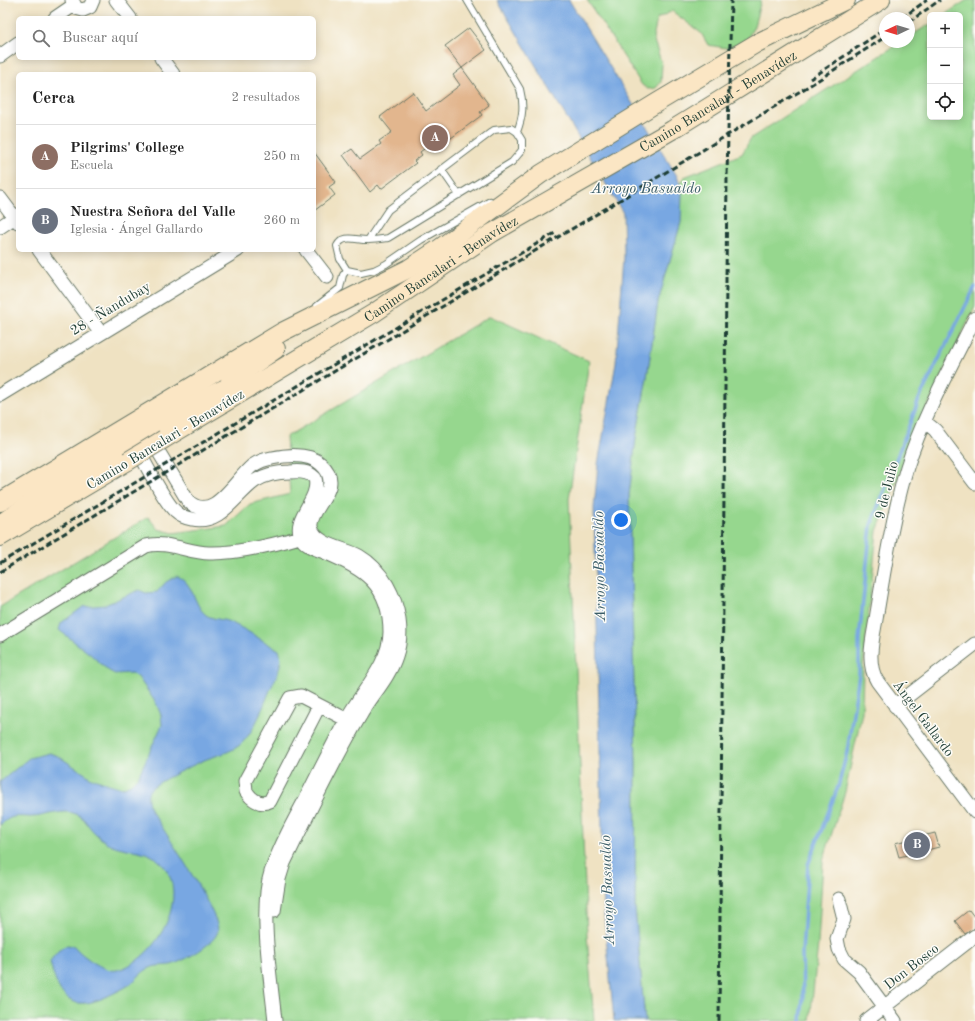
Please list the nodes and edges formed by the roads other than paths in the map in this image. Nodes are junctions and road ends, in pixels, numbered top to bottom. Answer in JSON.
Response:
{"nodes":[{"id":1,"x":93,"y":0,"type":"edge"},
{"id":2,"x":116,"y":0,"type":"edge"},
{"id":3,"x":467,"y":0,"type":"edge"},
{"id":4,"x":846,"y":0,"type":"edge"},
{"id":5,"x":881,"y":0,"type":"edge"},
{"id":6,"x":73,"y":3,"type":"edge"},
{"id":7,"x":57,"y":16,"type":"edge"},
{"id":8,"x":128,"y":16,"type":"edge"},
{"id":9,"x":16,"y":44,"type":"edge"},
{"id":10,"x":0,"y":56,"type":"edge"},
{"id":11,"x":162,"y":60,"type":"edge"},
{"id":12,"x":171,"y":72,"type":"edge"},
{"id":13,"x":517,"y":132,"type":"junction"},
{"id":14,"x":441,"y":169,"type":"junction"},
{"id":15,"x":541,"y":174,"type":"junction"},
{"id":16,"x":459,"y":195,"type":"junction"},
{"id":17,"x":0,"y":198,"type":"edge"},
{"id":18,"x":16,"y":217,"type":"edge"},
{"id":19,"x":16,"y":219,"type":"edge"},
{"id":20,"x":0,"y":227,"type":"edge"},
{"id":21,"x":368,"y":240,"type":"junction"},
{"id":22,"x":40,"y":252,"type":"edge"},
{"id":23,"x":235,"y":252,"type":"edge"},
{"id":24,"x":307,"y":252,"type":"edge"},
{"id":25,"x":408,"y":269,"type":"junction"},
{"id":26,"x":347,"y":270,"type":"junction"},
{"id":27,"x":326,"y":277,"type":"dead end"},
{"id":28,"x":404,"y":293,"type":"junction"},
{"id":29,"x":975,"y":318,"type":"edge"},
{"id":30,"x":100,"y":332,"type":"junction"},
{"id":31,"x":282,"y":332,"type":"junction"},
{"id":32,"x":0,"y":395,"type":"edge"},
{"id":33,"x":211,"y":396,"type":"junction"},
{"id":34,"x":925,"y":422,"type":"junction"},
{"id":35,"x":148,"y":438,"type":"junction"},
{"id":36,"x":277,"y":457,"type":"junction"},
{"id":37,"x":278,"y":473,"type":"junction"},
{"id":38,"x":974,"y":479,"type":"edge"},
{"id":39,"x":47,"y":492,"type":"junction"},
{"id":40,"x":0,"y":502,"type":"edge"},
{"id":41,"x":0,"y":515,"type":"edge"},
{"id":42,"x":0,"y":524,"type":"edge"},
{"id":43,"x":314,"y":532,"type":"junction"},
{"id":44,"x":0,"y":537,"type":"edge"},
{"id":45,"x":301,"y":537,"type":"junction"},
{"id":46,"x":0,"y":635,"type":"edge"},
{"id":47,"x":975,"y":644,"type":"edge"},
{"id":48,"x":877,"y":681,"type":"joint"},
{"id":49,"x":319,"y":706,"type":"junction"},
{"id":50,"x":895,"y":706,"type":"junction"},
{"id":51,"x":351,"y":722,"type":"junction"},
{"id":52,"x":975,"y":811,"type":"edge"},
{"id":53,"x":839,"y":899,"type":"dead end"},
{"id":54,"x":975,"y":936,"type":"edge"},
{"id":55,"x":884,"y":1007,"type":"junction"},
{"id":56,"x":274,"y":1021,"type":"edge"},
{"id":57,"x":866,"y":1021,"type":"edge"},
{"id":58,"x":895,"y":1021,"type":"edge"}],
"edges":[{"from":1,"to":6,"type":"street"},
{"from":2,"to":8,"type":"street"},
{"from":3,"to":13,"type":"lane"},
{"from":4,"to":15,"type":"main road","name":"Camino Bancalari - Benavídez"},
{"from":5,"to":28,"type":"main road","name":"Camino Bancalari - Benavídez"},
{"from":6,"to":7,"type":"street"},
{"from":9,"to":10,"type":"street"},
{"from":11,"to":12,"type":"street"},
{"from":13,"to":14,"type":"lane"},
{"from":13,"to":16,"type":"lane"},
{"from":14,"to":16,"type":"lane"},
{"from":14,"to":21,"type":"lane"},
{"from":15,"to":25,"type":"main road","name":"Camino Bancalari - Benavídez"},
{"from":15,"to":26,"type":"lane"},
{"from":16,"to":21,"type":"lane"},
{"from":17,"to":18,"type":"street"},
{"from":19,"to":20,"type":"street"},
{"from":21,"to":26,"type":"lane"},
{"from":22,"to":30,"type":"street"},
{"from":23,"to":30,"type":"street","name":"28 - Ñandubay"},
{"from":24,"to":27,"type":"street"},
{"from":25,"to":31,"type":"main road","name":"Camino Bancalari - Benavídez"},
{"from":25,"to":33,"type":"main road"},
{"from":26,"to":31,"type":"lane"},
{"from":28,"to":33,"type":"main road"},
{"from":28,"to":35,"type":"main road","name":"Camino Bancalari - Benavídez"},
{"from":29,"to":34,"type":"street","name":"9 de Julio"},
{"from":30,"to":32,"type":"street","name":"28 - Ñandubay"},
{"from":31,"to":40,"type":"main road","name":"Camino Bancalari - Benavídez"},
{"from":33,"to":35,"type":"main road"},
{"from":34,"to":38,"type":"street"},
{"from":34,"to":48,"type":"street","name":"9 de Julio"},
{"from":35,"to":36,"type":"street"},
{"from":35,"to":37,"type":"street"},
{"from":35,"to":39,"type":"main road"},
{"from":35,"to":44,"type":"main road","name":"Camino Bancalari - Benavídez","bridge":true},
{"from":36,"to":37,"type":"street"},
{"from":36,"to":43,"type":"street"},
{"from":37,"to":45,"type":"street"},
{"from":39,"to":41,"type":"main road"},
{"from":39,"to":42,"type":"main road"},
{"from":43,"to":45,"type":"street"},
{"from":43,"to":51,"type":"street"},
{"from":45,"to":46,"type":"street"},
{"from":45,"to":51,"type":"street"},
{"from":47,"to":50,"type":"street"},
{"from":48,"to":50,"type":"street","name":"Ángel Gallardo"},
{"from":49,"to":49,"type":"street"},
{"from":49,"to":51,"type":"street"},
{"from":50,"to":52,"type":"street","name":"Ángel Gallardo"},
{"from":51,"to":56,"type":"street"},
{"from":53,"to":55,"type":"street"},
{"from":54,"to":55,"type":"street","name":"Don Bosco"},
{"from":55,"to":57,"type":"street","name":"Don Bosco"},
{"from":55,"to":58,"type":"street"}]}
